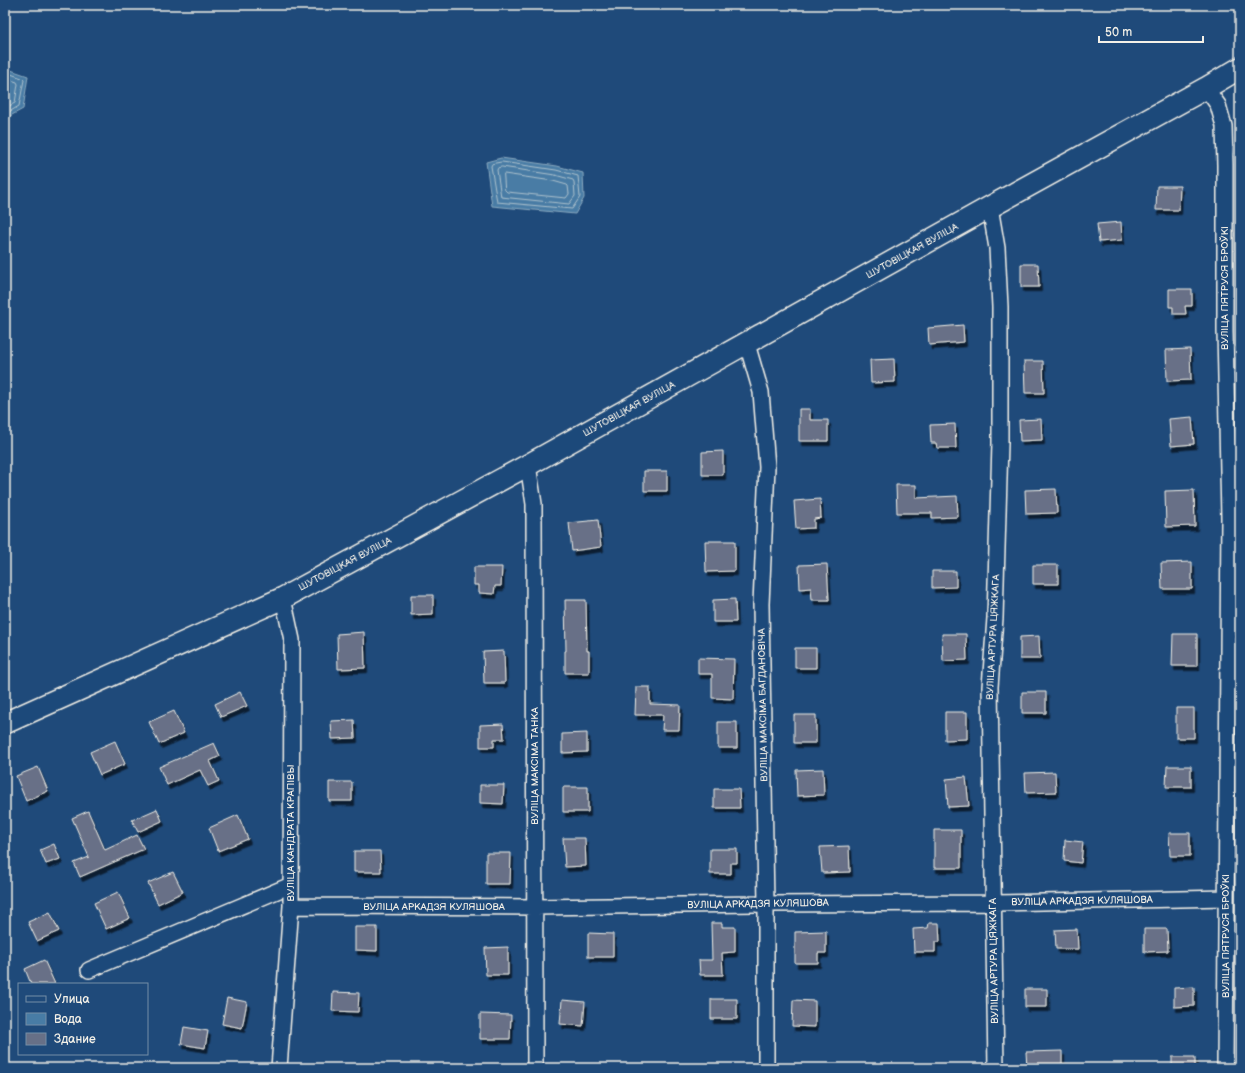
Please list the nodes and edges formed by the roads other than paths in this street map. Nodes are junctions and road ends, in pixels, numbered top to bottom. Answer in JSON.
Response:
{"nodes":[{"id":1,"x":1240,"y":68,"type":"edge"},
{"id":2,"x":1206,"y":88,"type":"junction"},
{"id":3,"x":990,"y":207,"type":"junction"},
{"id":4,"x":747,"y":344,"type":"junction"},
{"id":5,"x":528,"y":465,"type":"junction"},
{"id":6,"x":283,"y":598,"type":"junction"},
{"id":7,"x":5,"y":723,"type":"edge"},
{"id":8,"x":291,"y":885,"type":"junction"},
{"id":9,"x":1226,"y":898,"type":"junction"},
{"id":10,"x":994,"y":903,"type":"junction"},
{"id":11,"x":766,"y":904,"type":"junction"},
{"id":12,"x":291,"y":906,"type":"junction"},
{"id":13,"x":535,"y":907,"type":"junction"},
{"id":14,"x":89,"y":970,"type":"dead end"},
{"id":15,"x":279,"y":1068,"type":"edge"},
{"id":16,"x":535,"y":1068,"type":"edge"},
{"id":17,"x":766,"y":1068,"type":"edge"},
{"id":18,"x":996,"y":1068,"type":"edge"},
{"id":19,"x":1225,"y":1068,"type":"edge"}],
"edges":[{"from":1,"to":2,"type":"main road","name":"ШУТОВІЦКАЯ ВУЛІЦА"},
{"from":2,"to":3,"type":"main road","name":"ШУТОВІЦКАЯ ВУЛІЦА"},
{"from":2,"to":9,"type":"street","name":"ВУЛІЦА ПЯТРУСЯ БРОЎКІ"},
{"from":3,"to":4,"type":"main road","name":"ШУТОВІЦКАЯ ВУЛІЦА"},
{"from":3,"to":10,"type":"street","name":"ВУЛІЦА АРТУРА ЦЯЖКАГА"},
{"from":4,"to":5,"type":"main road","name":"ШУТОВІЦКАЯ ВУЛІЦА"},
{"from":4,"to":11,"type":"street","name":"ВУЛІЦА МАКСІМА БАГДАНОВІЧА"},
{"from":5,"to":6,"type":"main road","name":"ШУТОВІЦКАЯ ВУЛІЦА"},
{"from":5,"to":13,"type":"street","name":"ВУЛІЦА МАКСІМА ТАНКА"},
{"from":6,"to":7,"type":"main road","name":"ШУТОВІЦКАЯ ВУЛІЦА"},
{"from":6,"to":8,"type":"street","name":"ВУЛІЦА КАНДРАТА КРАПІВЫ"},
{"from":8,"to":12,"type":"street","name":"ВУЛІЦА КАНДРАТА КРАПІВЫ"},
{"from":8,"to":14,"type":"street"},
{"from":9,"to":10,"type":"street","name":"ВУЛІЦА АРКАДЗЯ КУЛЯШОВА"},
{"from":9,"to":19,"type":"street","name":"ВУЛІЦА ПЯТРУСЯ БРОЎКІ"},
{"from":10,"to":11,"type":"street","name":"ВУЛІЦА АРКАДЗЯ КУЛЯШОВА"},
{"from":10,"to":18,"type":"street","name":"ВУЛІЦА АРТУРА ЦЯЖКАГА"},
{"from":11,"to":13,"type":"street","name":"ВУЛІЦА АРКАДЗЯ КУЛЯШОВА"},
{"from":11,"to":17,"type":"street","name":"ВУЛІЦА МАКСІМА БАГДАНОВІЧА"},
{"from":12,"to":13,"type":"street","name":"ВУЛІЦА АРКАДЗЯ КУЛЯШОВА"},
{"from":12,"to":15,"type":"street","name":"ВУЛІЦА КАНДРАТА КРАПІВЫ"},
{"from":13,"to":16,"type":"street","name":"ВУЛІЦА МАКСІМА ТАНКА"}]}
